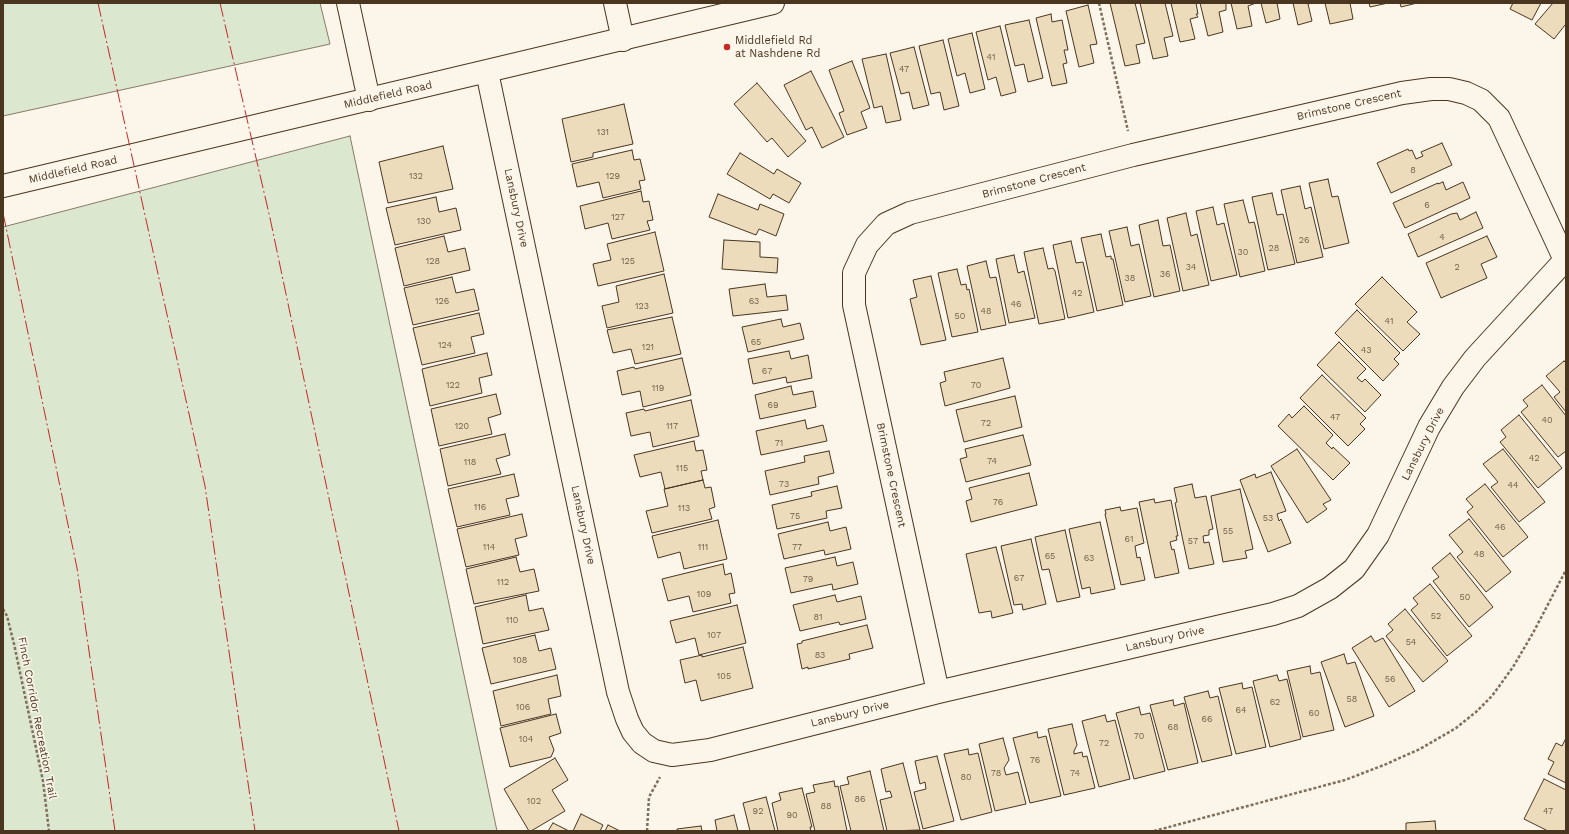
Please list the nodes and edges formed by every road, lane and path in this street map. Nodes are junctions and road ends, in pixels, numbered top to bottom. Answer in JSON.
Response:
{"nodes":[{"id":1,"x":348,"y":3,"type":"edge"},
{"id":2,"x":615,"y":3,"type":"edge"},
{"id":3,"x":773,"y":3,"type":"edge"},
{"id":4,"x":1099,"y":3,"type":"edge"},
{"id":5,"x":623,"y":40,"type":"junction"},
{"id":6,"x":487,"y":72,"type":"junction"},
{"id":7,"x":369,"y":100,"type":"junction"},
{"id":8,"x":1128,"y":130,"type":"dead end"},
{"id":9,"x":3,"y":186,"type":"edge"},
{"id":10,"x":1566,"y":260,"type":"edge"},
{"id":11,"x":1566,"y":570,"type":"edge"},
{"id":12,"x":3,"y":609,"type":"edge"},
{"id":13,"x":938,"y":692,"type":"junction"},
{"id":14,"x":672,"y":755,"type":"junction"},
{"id":15,"x":49,"y":831,"type":"edge"},
{"id":16,"x":647,"y":831,"type":"edge"},
{"id":17,"x":1154,"y":831,"type":"edge"}],
"edges":[{"from":1,"to":7,"type":"street"},
{"from":2,"to":5,"type":"street"},
{"from":3,"to":5,"type":"street","name":"Middlefield Road"},
{"from":4,"to":8,"type":"path"},
{"from":5,"to":6,"type":"street","name":"Middlefield Road"},
{"from":6,"to":7,"type":"street","name":"Middlefield Road"},
{"from":6,"to":14,"type":"street","name":"Lansbury Drive"},
{"from":7,"to":9,"type":"street","name":"Middlefield Road"},
{"from":10,"to":13,"type":"street","name":"Lansbury Drive"},
{"from":10,"to":13,"type":"street","name":"Brimstone Crescent"},
{"from":11,"to":17,"type":"path"},
{"from":12,"to":15,"type":"path","name":"Finch Corridor Recreation Trail"},
{"from":13,"to":14,"type":"street","name":"Lansbury Drive"},
{"from":14,"to":16,"type":"path"}]}
